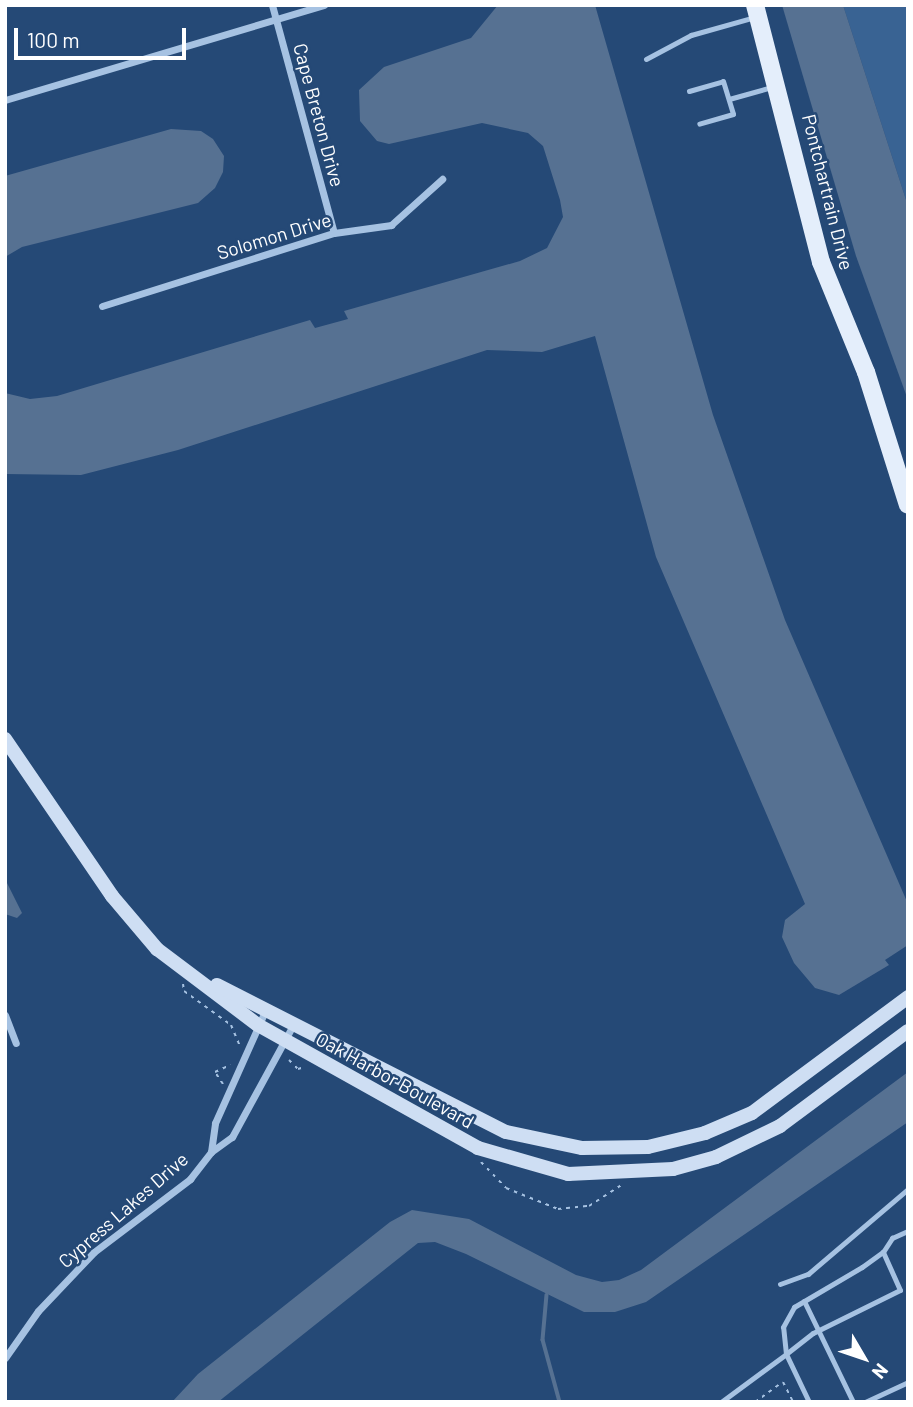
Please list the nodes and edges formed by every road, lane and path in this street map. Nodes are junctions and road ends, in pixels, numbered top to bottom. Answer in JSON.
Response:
{"nodes":[{"id":1,"x":272,"y":5,"type":"edge"},
{"id":2,"x":324,"y":5,"type":"edge"},
{"id":3,"x":757,"y":10,"type":"edge"},
{"id":4,"x":277,"y":20,"type":"junction"},
{"id":5,"x":646,"y":59,"type":"dead end"},
{"id":6,"x":779,"y":86,"type":"junction"},
{"id":7,"x":688,"y":91,"type":"dead end"},
{"id":8,"x":729,"y":99,"type":"junction"},
{"id":9,"x":5,"y":100,"type":"edge"},
{"id":10,"x":699,"y":124,"type":"dead end"},
{"id":11,"x":442,"y":179,"type":"dead end"},
{"id":12,"x":334,"y":233,"type":"junction"},
{"id":13,"x":102,"y":306,"type":"dead end"},
{"id":14,"x":908,"y":505,"type":"edge"},
{"id":15,"x":5,"y":739,"type":"edge"},
{"id":16,"x":180,"y":965,"type":"junction"},
{"id":17,"x":908,"y":998,"type":"edge"},
{"id":18,"x":265,"y":1011,"type":"junction"},
{"id":19,"x":5,"y":1016,"type":"edge"},
{"id":20,"x":258,"y":1025,"type":"junction"},
{"id":21,"x":293,"y":1026,"type":"junction"},
{"id":22,"x":908,"y":1031,"type":"edge"},
{"id":23,"x":286,"y":1040,"type":"junction"},
{"id":24,"x":16,"y":1043,"type":"dead end"},
{"id":25,"x":211,"y":1152,"type":"junction"},
{"id":26,"x":908,"y":1189,"type":"edge"},
{"id":27,"x":908,"y":1231,"type":"edge"},
{"id":28,"x":883,"y":1252,"type":"junction"},
{"id":29,"x":780,"y":1284,"type":"dead end"},
{"id":30,"x":804,"y":1301,"type":"junction"},
{"id":31,"x":819,"y":1330,"type":"junction"},
{"id":32,"x":786,"y":1354,"type":"junction"},
{"id":33,"x":5,"y":1357,"type":"edge"},
{"id":34,"x":908,"y":1382,"type":"edge"},
{"id":35,"x":721,"y":1402,"type":"edge"},
{"id":36,"x":755,"y":1402,"type":"edge"},
{"id":37,"x":793,"y":1402,"type":"edge"},
{"id":38,"x":809,"y":1402,"type":"edge"},
{"id":39,"x":853,"y":1402,"type":"edge"},
{"id":40,"x":865,"y":1402,"type":"edge"}],
"edges":[{"from":1,"to":4,"type":"street","name":"Cape Breton Drive"},
{"from":2,"to":4,"type":"street"},
{"from":3,"to":5,"type":"lane"},
{"from":3,"to":6,"type":"main road","name":"Pontchartrain Drive"},
{"from":4,"to":9,"type":"street"},
{"from":4,"to":12,"type":"street","name":"Cape Breton Drive"},
{"from":6,"to":8,"type":"lane"},
{"from":6,"to":14,"type":"main road","name":"Pontchartrain Drive"},
{"from":7,"to":8,"type":"lane"},
{"from":8,"to":10,"type":"lane"},
{"from":11,"to":12,"type":"street","name":"Solomon Drive"},
{"from":12,"to":13,"type":"street","name":"Solomon Drive"},
{"from":15,"to":16,"type":"street","name":"Oak Harbor Boulevard"},
{"from":16,"to":18,"type":"street","name":"Oak Harbor Boulevard"},
{"from":16,"to":20,"type":"street","name":"Oak Harbor Boulevard"},
{"from":17,"to":21,"type":"street","name":"Oak Harbor Boulevard"},
{"from":18,"to":20,"type":"street","name":"Cypress Lakes Drive"},
{"from":18,"to":21,"type":"street","name":"Oak Harbor Boulevard"},
{"from":19,"to":24,"type":"street"},
{"from":20,"to":23,"type":"street","name":"Oak Harbor Boulevard"},
{"from":20,"to":25,"type":"street","name":"Cypress Lakes Drive"},
{"from":21,"to":23,"type":"street","name":"Cypress Lakes Drive"},
{"from":22,"to":23,"type":"street","name":"Oak Harbor Boulevard"},
{"from":23,"to":25,"type":"street","name":"Cypress Lakes Drive"},
{"from":25,"to":33,"type":"street","name":"Cypress Lakes Drive"},
{"from":26,"to":29,"type":"lane"},
{"from":27,"to":28,"type":"lane"},
{"from":28,"to":30,"type":"lane"},
{"from":28,"to":31,"type":"lane"},
{"from":30,"to":31,"type":"lane"},
{"from":30,"to":32,"type":"lane"},
{"from":31,"to":32,"type":"lane"},
{"from":31,"to":39,"type":"lane"},
{"from":32,"to":35,"type":"lane"},
{"from":32,"to":38,"type":"lane"},
{"from":34,"to":40,"type":"lane"},
{"from":36,"to":37,"type":"path"}]}
